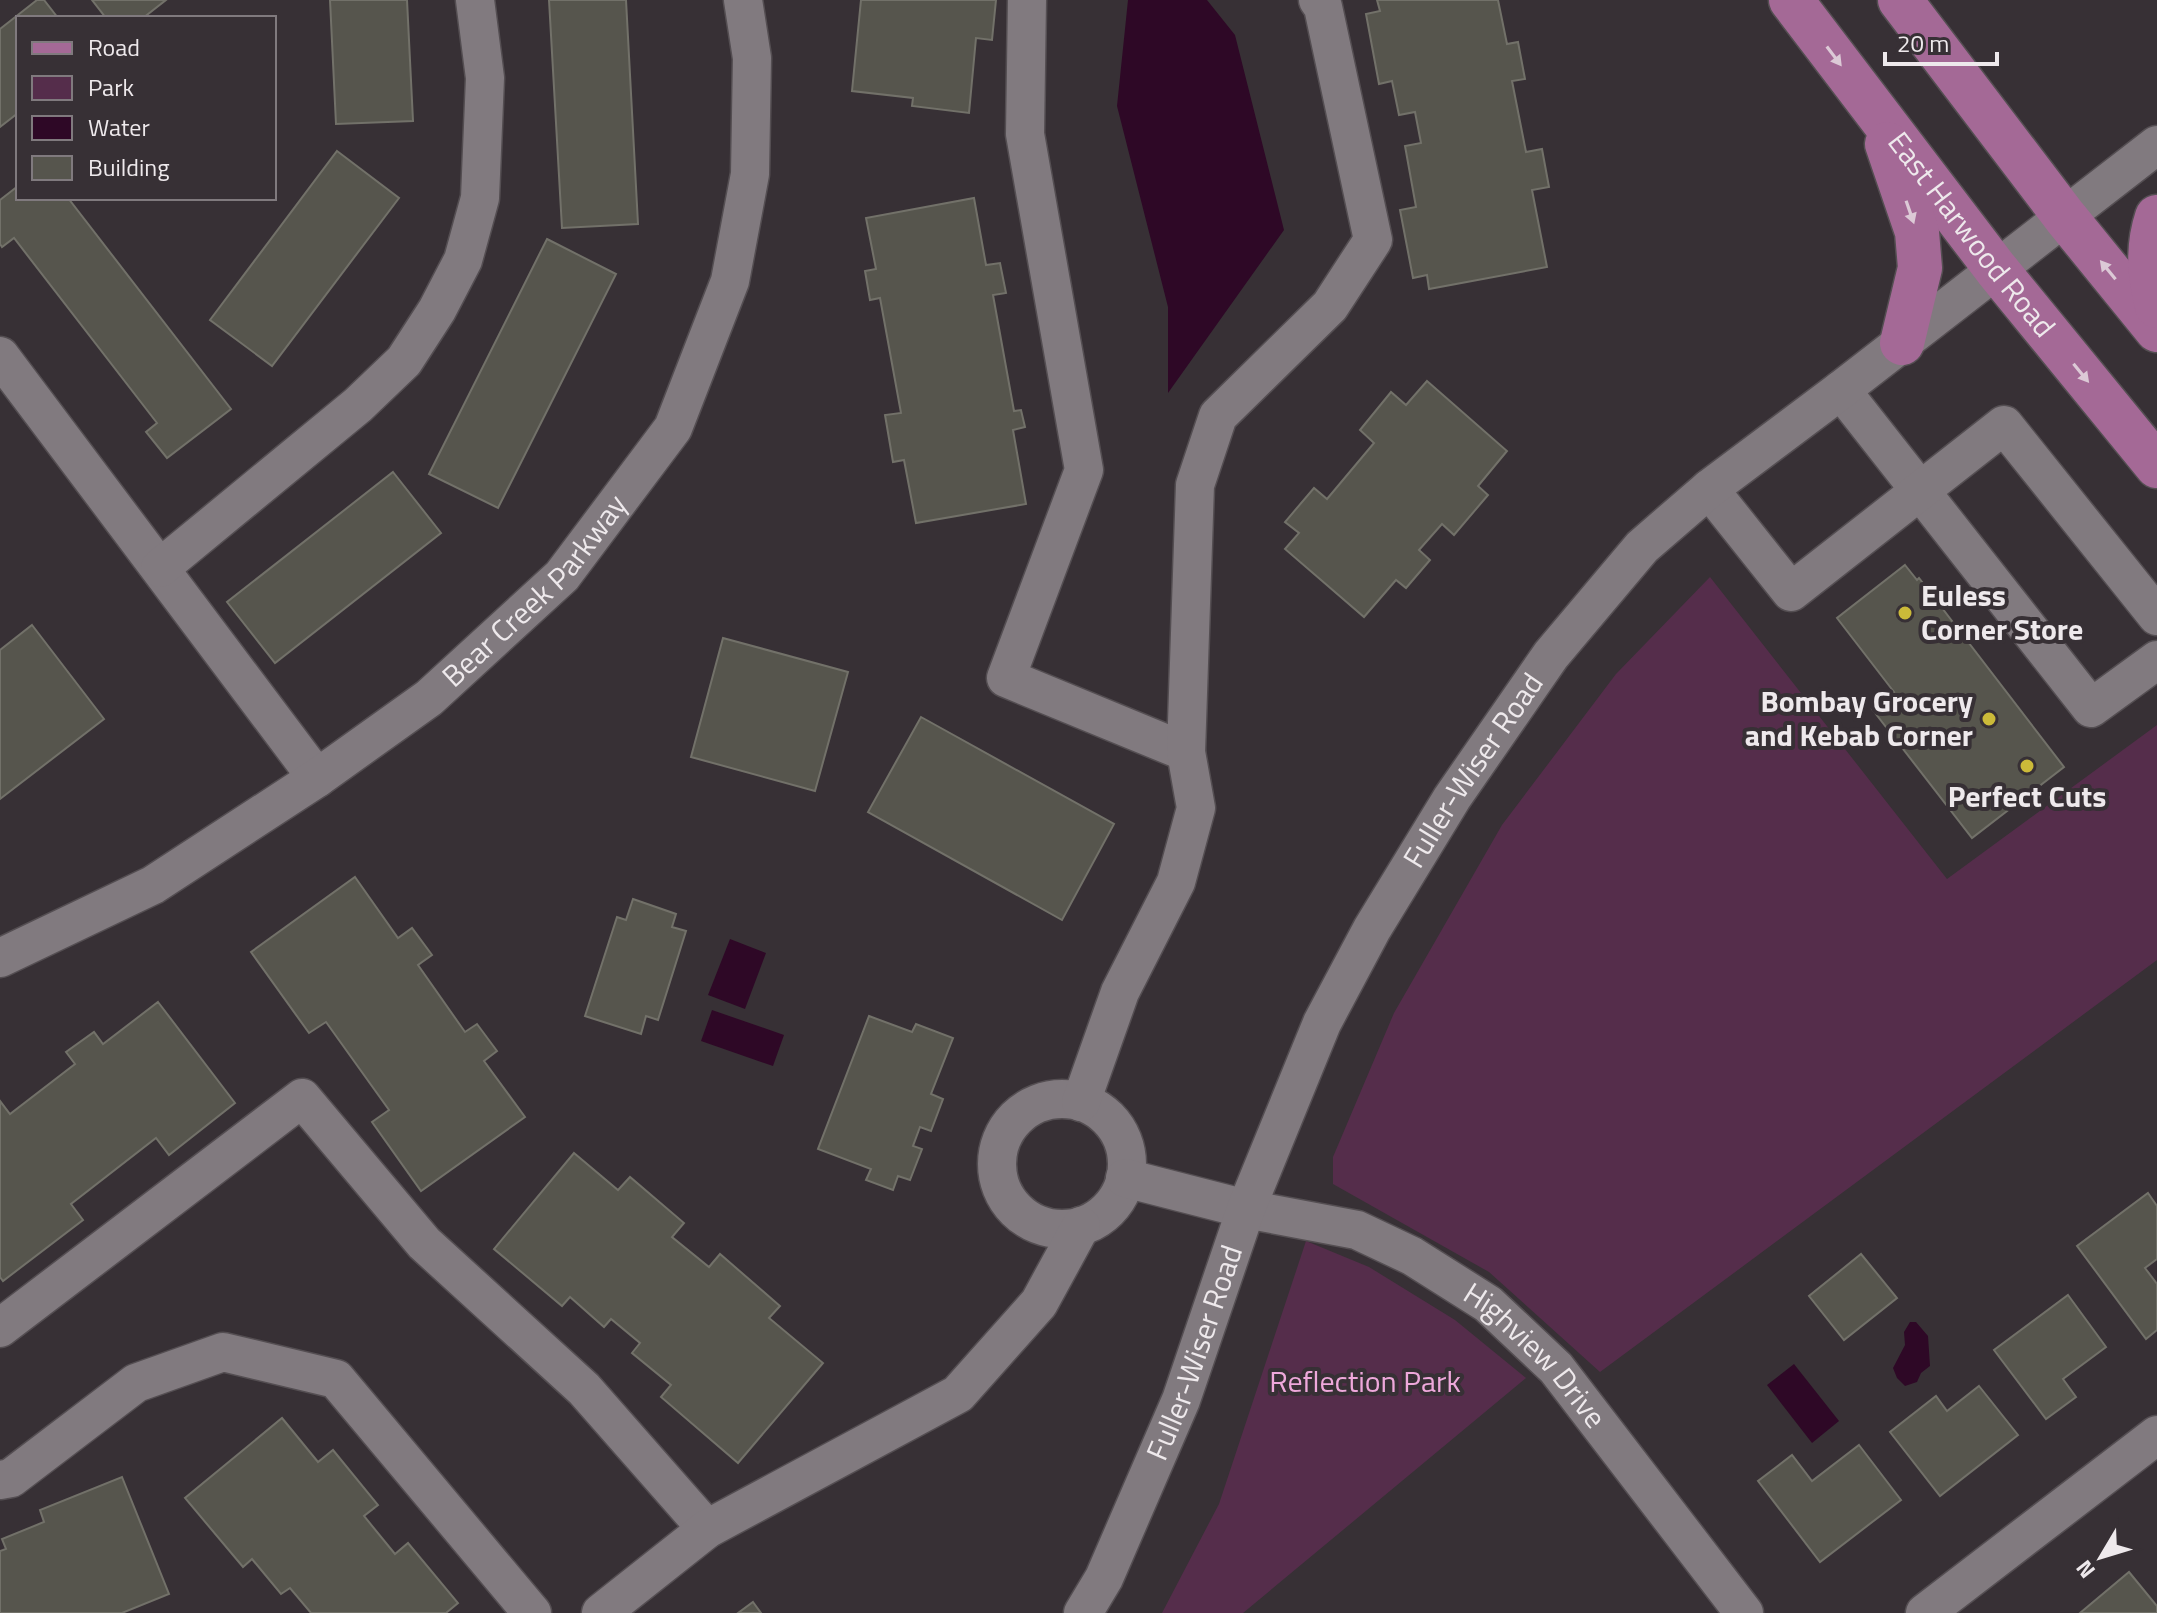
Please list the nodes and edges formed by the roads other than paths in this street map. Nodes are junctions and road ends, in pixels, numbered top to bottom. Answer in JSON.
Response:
{"nodes":[{"id":1,"x":475,"y":0,"type":"edge"},
{"id":2,"x":743,"y":0,"type":"edge"},
{"id":3,"x":1027,"y":0,"type":"edge"},
{"id":4,"x":1318,"y":0,"type":"edge"},
{"id":5,"x":1791,"y":0,"type":"edge"},
{"id":6,"x":1911,"y":4,"type":"edge"},
{"id":7,"x":1876,"y":111,"type":"junction"},
{"id":8,"x":2157,"y":145,"type":"edge"},
{"id":9,"x":2065,"y":217,"type":"junction"},
{"id":10,"x":2157,"y":217,"type":"edge"},
{"id":11,"x":1996,"y":269,"type":"junction"},
{"id":12,"x":2157,"y":306,"type":"edge"},
{"id":13,"x":2157,"y":330,"type":"edge"},
{"id":14,"x":1902,"y":343,"type":"junction"},
{"id":15,"x":0,"y":356,"type":"edge"},
{"id":16,"x":1841,"y":390,"type":"junction"},
{"id":17,"x":2157,"y":466,"type":"edge"},
{"id":18,"x":1709,"y":489,"type":"junction"},
{"id":19,"x":1919,"y":490,"type":"junction"},
{"id":20,"x":160,"y":568,"type":"junction"},
{"id":21,"x":2157,"y":616,"type":"edge"},
{"id":22,"x":2157,"y":660,"type":"edge"},
{"id":23,"x":1186,"y":752,"type":"junction"},
{"id":24,"x":317,"y":778,"type":"junction"},
{"id":25,"x":0,"y":958,"type":"edge"},
{"id":26,"x":1081,"y":1102,"type":"junction"},
{"id":27,"x":1125,"y":1178,"type":"junction"},
{"id":28,"x":1246,"y":1209,"type":"junction"},
{"id":29,"x":1081,"y":1226,"type":"junction"},
{"id":30,"x":0,"y":1328,"type":"edge"},
{"id":31,"x":2157,"y":1435,"type":"edge"},
{"id":32,"x":0,"y":1480,"type":"edge"},
{"id":33,"x":707,"y":1529,"type":"junction"},
{"id":34,"x":532,"y":1613,"type":"edge"},
{"id":35,"x":601,"y":1613,"type":"edge"},
{"id":36,"x":1083,"y":1613,"type":"edge"},
{"id":37,"x":1744,"y":1613,"type":"edge"},
{"id":38,"x":1925,"y":1613,"type":"edge"}],
"edges":[{"from":1,"to":20,"type":"street"},
{"from":2,"to":24,"type":"street","name":"Bear Creek Parkway"},
{"from":3,"to":23,"type":"street"},
{"from":4,"to":23,"type":"street"},
{"from":5,"to":7,"type":"main road","name":"East Harwood Road","one_way":true},
{"from":6,"to":9,"type":"main road"},
{"from":7,"to":11,"type":"main road","name":"East Harwood Road"},
{"from":7,"to":14,"type":"main road","one_way":true},
{"from":8,"to":9,"type":"street","name":"Fuller-Wiser Road"},
{"from":9,"to":11,"type":"street","name":"Fuller-Wiser Road"},
{"from":13,"to":9,"type":"main road","one_way":true},
{"from":10,"to":12,"type":"main road"},
{"from":11,"to":14,"type":"street","name":"Fuller-Wiser Road"},
{"from":11,"to":17,"type":"main road","name":"East Harwood Road","one_way":true},
{"from":14,"to":16,"type":"street","name":"Fuller-Wiser Road"},
{"from":15,"to":20,"type":"street"},
{"from":16,"to":18,"type":"street","name":"Fuller-Wiser Road"},
{"from":16,"to":19,"type":"street"},
{"from":18,"to":19,"type":"street"},
{"from":18,"to":28,"type":"street","name":"Fuller-Wiser Road"},
{"from":19,"to":21,"type":"street"},
{"from":19,"to":22,"type":"street"},
{"from":20,"to":24,"type":"street"},
{"from":23,"to":26,"type":"street"},
{"from":24,"to":25,"type":"street","name":"Bear Creek Parkway"},
{"from":26,"to":27,"type":"street"},
{"from":26,"to":29,"type":"street"},
{"from":27,"to":28,"type":"street","name":"Highview Drive"},
{"from":27,"to":29,"type":"street"},
{"from":28,"to":36,"type":"street","name":"Fuller-Wiser Road"},
{"from":28,"to":37,"type":"street","name":"Highview Drive"},
{"from":29,"to":33,"type":"street"},
{"from":30,"to":33,"type":"street"},
{"from":31,"to":38,"type":"street"},
{"from":32,"to":34,"type":"street"},
{"from":33,"to":35,"type":"street"}]}
